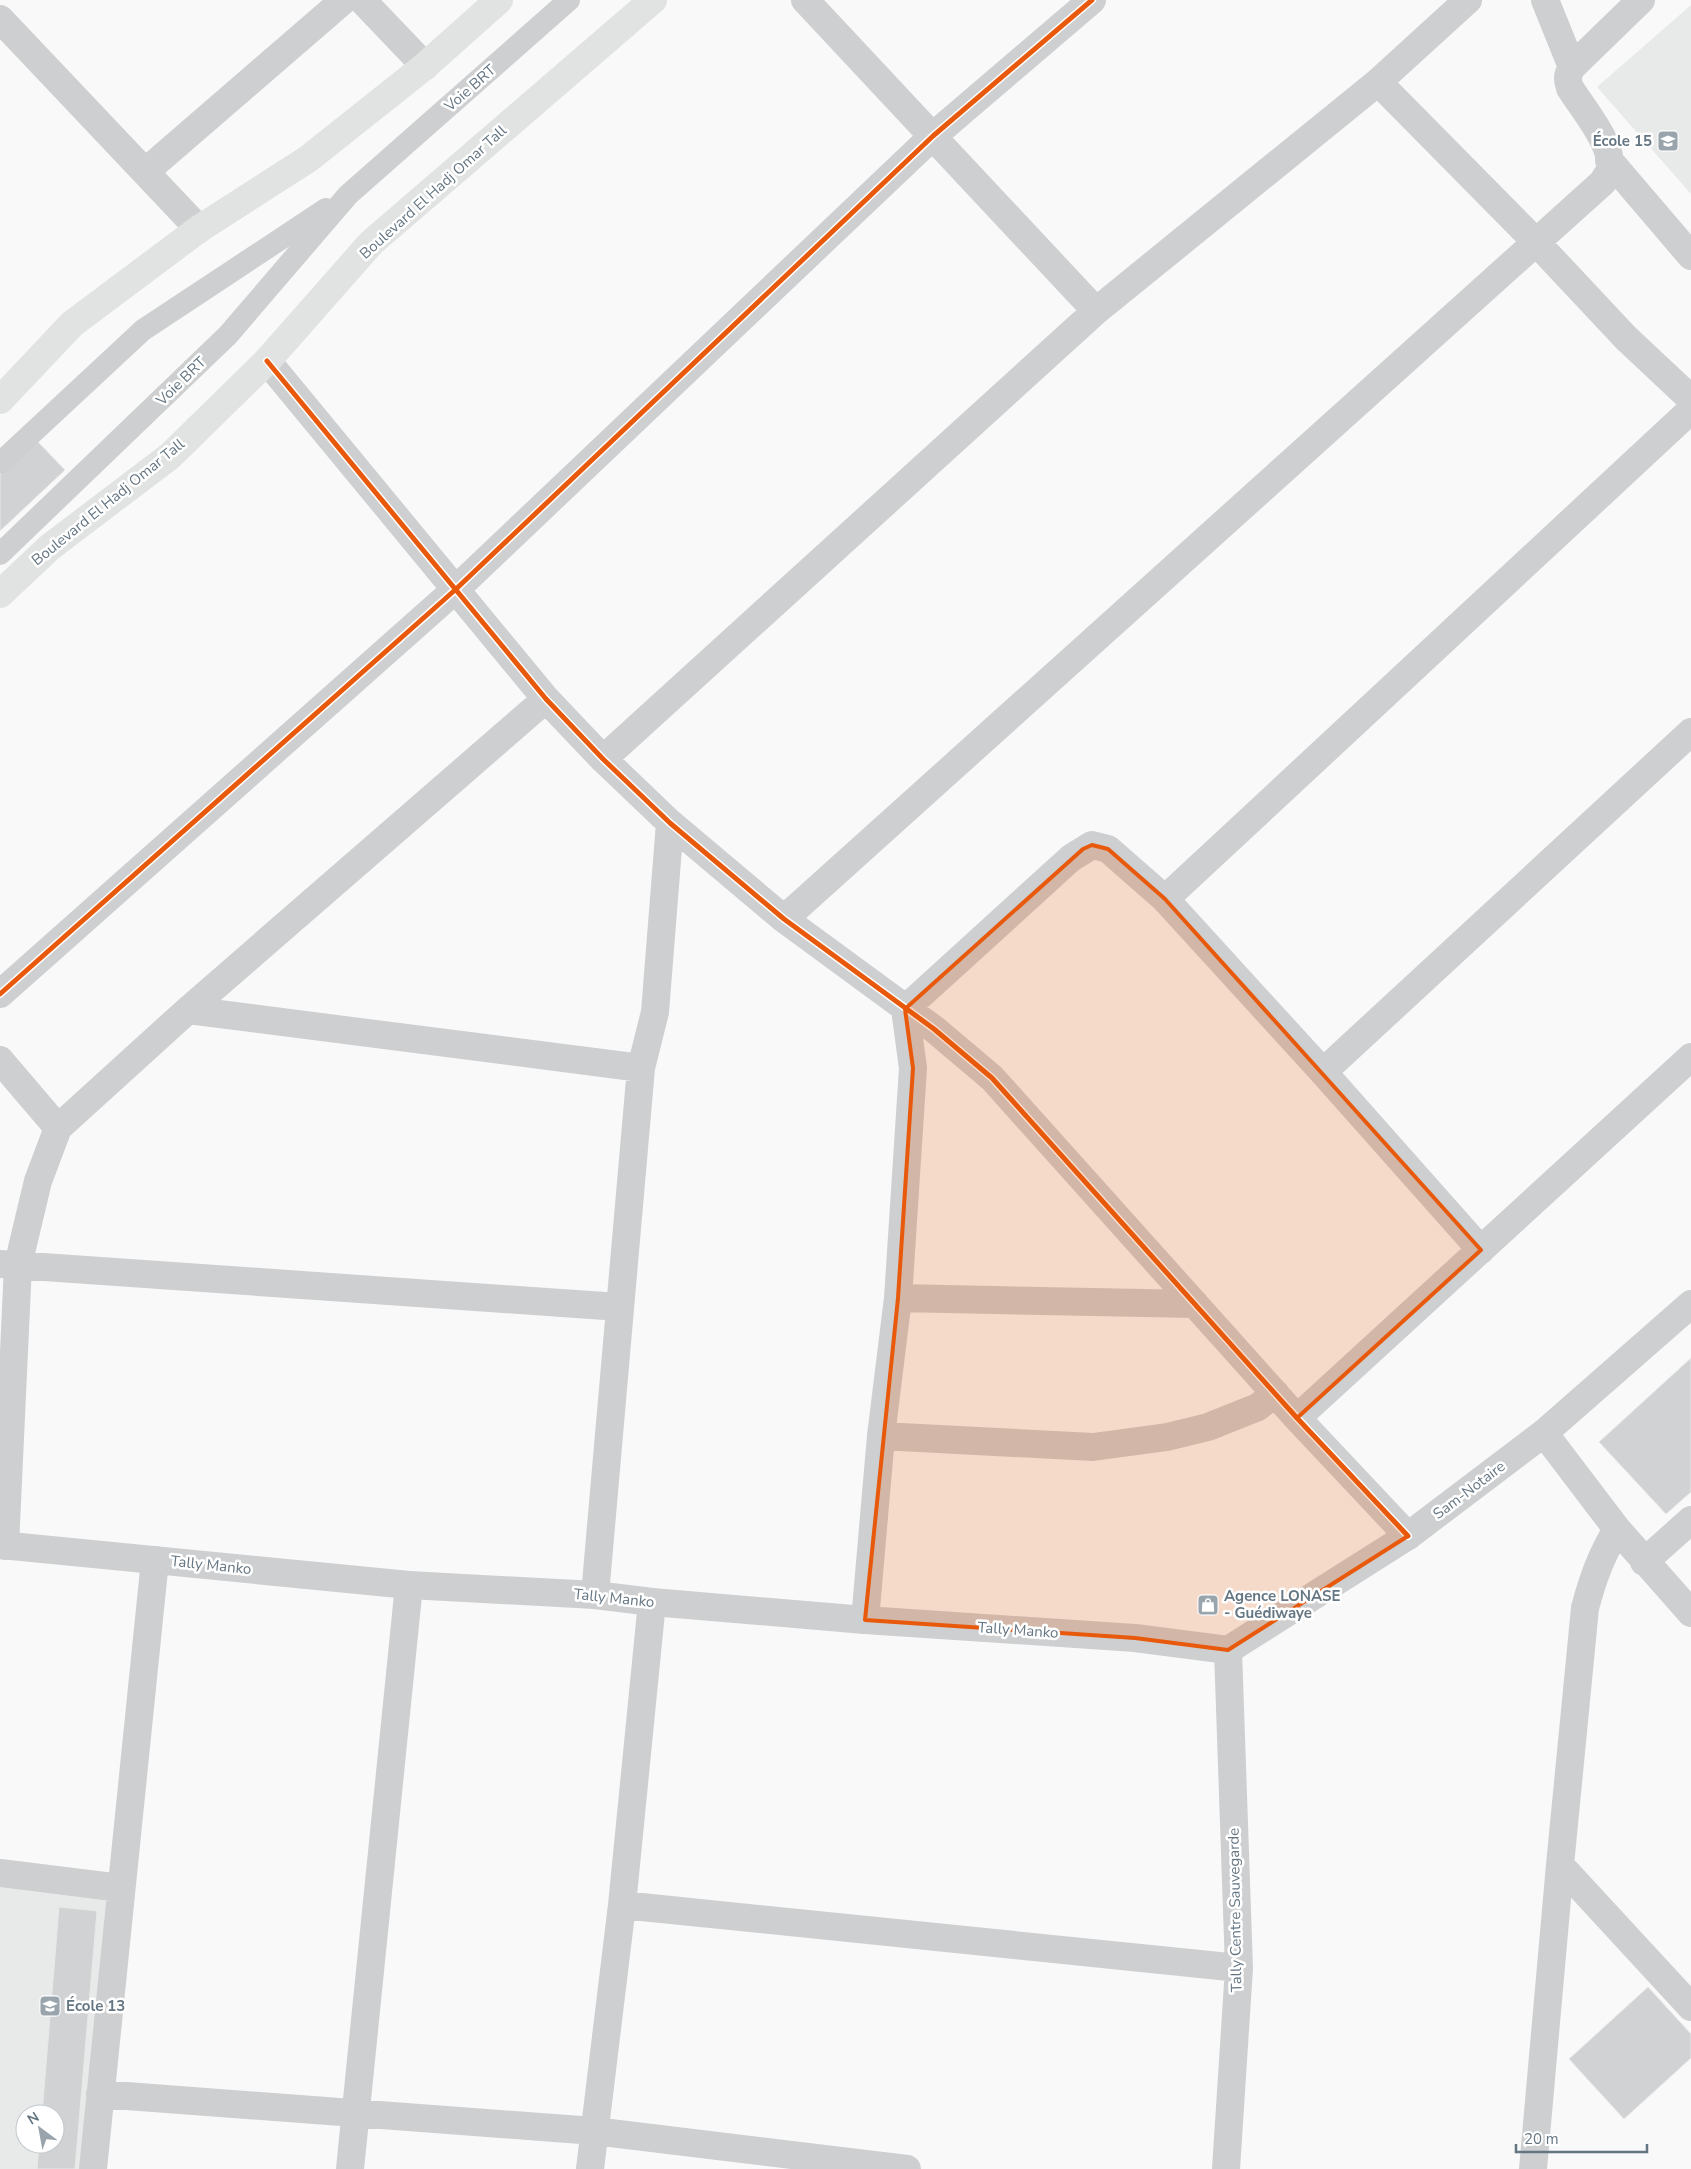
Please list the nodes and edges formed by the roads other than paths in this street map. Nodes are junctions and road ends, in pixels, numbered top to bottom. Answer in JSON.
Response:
{"nodes":[{"id":1,"x":344,"y":0,"type":"edge"},
{"id":2,"x":362,"y":0,"type":"edge"},
{"id":3,"x":499,"y":0,"type":"edge"},
{"id":4,"x":570,"y":0,"type":"edge"},
{"id":5,"x":653,"y":0,"type":"edge"},
{"id":6,"x":805,"y":0,"type":"edge"},
{"id":7,"x":1092,"y":0,"type":"edge"},
{"id":8,"x":1468,"y":0,"type":"edge"},
{"id":9,"x":1545,"y":0,"type":"edge"},
{"id":10,"x":1641,"y":0,"type":"edge"},
{"id":11,"x":0,"y":19,"type":"edge"},
{"id":12,"x":425,"y":66,"type":"junction"},
{"id":13,"x":1572,"y":67,"type":"junction"},
{"id":14,"x":1378,"y":82,"type":"junction"},
{"id":15,"x":933,"y":136,"type":"junction"},
{"id":16,"x":1609,"y":160,"type":"junction"},
{"id":17,"x":144,"y":172,"type":"junction"},
{"id":18,"x":348,"y":195,"type":"junction"},
{"id":19,"x":199,"y":229,"type":"junction"},
{"id":20,"x":1535,"y":242,"type":"junction"},
{"id":21,"x":1691,"y":256,"type":"edge"},
{"id":22,"x":1096,"y":311,"type":"junction"},
{"id":23,"x":267,"y":361,"type":"junction"},
{"id":24,"x":1691,"y":399,"type":"edge"},
{"id":25,"x":0,"y":400,"type":"edge"},
{"id":26,"x":1691,"y":410,"type":"edge"},
{"id":27,"x":0,"y":463,"type":"edge"},
{"id":28,"x":0,"y":554,"type":"edge"},
{"id":29,"x":455,"y":590,"type":"junction"},
{"id":30,"x":0,"y":594,"type":"edge"},
{"id":31,"x":546,"y":699,"type":"junction"},
{"id":32,"x":1691,"y":732,"type":"edge"},
{"id":33,"x":603,"y":759,"type":"junction"},
{"id":34,"x":670,"y":823,"type":"junction"},
{"id":35,"x":1165,"y":899,"type":"junction"},
{"id":36,"x":784,"y":919,"type":"junction"},
{"id":37,"x":0,"y":994,"type":"edge"},
{"id":38,"x":905,"y":1009,"type":"junction"},
{"id":39,"x":188,"y":1010,"type":"junction"},
{"id":40,"x":1691,"y":1058,"type":"edge"},
{"id":41,"x":0,"y":1060,"type":"edge"},
{"id":42,"x":641,"y":1068,"type":"junction"},
{"id":43,"x":1323,"y":1072,"type":"junction"},
{"id":44,"x":58,"y":1128,"type":"junction"},
{"id":45,"x":1481,"y":1250,"type":"junction"},
{"id":46,"x":9,"y":1264,"type":"edge"},
{"id":47,"x":898,"y":1298,"type":"junction"},
{"id":48,"x":1195,"y":1304,"type":"junction"},
{"id":49,"x":1691,"y":1304,"type":"edge"},
{"id":50,"x":619,"y":1307,"type":"junction"},
{"id":51,"x":1275,"y":1393,"type":"junction"},
{"id":52,"x":1297,"y":1418,"type":"junction"},
{"id":53,"x":1544,"y":1433,"type":"junction"},
{"id":54,"x":881,"y":1436,"type":"junction"},
{"id":55,"x":1691,"y":1520,"type":"edge"},
{"id":56,"x":1617,"y":1529,"type":"junction"},
{"id":57,"x":1408,"y":1536,"type":"junction"},
{"id":58,"x":2,"y":1545,"type":"edge"},
{"id":59,"x":155,"y":1560,"type":"junction"},
{"id":60,"x":1644,"y":1562,"type":"junction"},
{"id":61,"x":409,"y":1585,"type":"junction"},
{"id":62,"x":595,"y":1595,"type":"junction"},
{"id":63,"x":652,"y":1602,"type":"junction"},
{"id":64,"x":1691,"y":1613,"type":"edge"},
{"id":65,"x":865,"y":1620,"type":"junction"},
{"id":66,"x":1228,"y":1650,"type":"junction"},
{"id":67,"x":1560,"y":1865,"type":"junction"},
{"id":68,"x":0,"y":1873,"type":"edge"},
{"id":69,"x":121,"y":1888,"type":"junction"},
{"id":70,"x":622,"y":1905,"type":"junction"},
{"id":71,"x":1239,"y":1968,"type":"junction"},
{"id":72,"x":1691,"y":2007,"type":"edge"},
{"id":73,"x":100,"y":2094,"type":"junction"},
{"id":74,"x":356,"y":2113,"type":"junction"},
{"id":75,"x":594,"y":2131,"type":"junction"},
{"id":76,"x":93,"y":2169,"type":"edge"},
{"id":77,"x":350,"y":2169,"type":"edge"},
{"id":78,"x":590,"y":2169,"type":"edge"},
{"id":79,"x":907,"y":2169,"type":"edge"},
{"id":80,"x":1226,"y":2169,"type":"edge"},
{"id":81,"x":1534,"y":2169,"type":"edge"}],
"edges":[{"from":1,"to":17,"type":"street"},
{"from":2,"to":12,"type":"street"},
{"from":3,"to":12,"type":"main road"},
{"from":4,"to":18,"type":"lane","name":"Voie BRT"},
{"from":5,"to":23,"type":"main road","name":"Boulevard El Hadj Omar Tall"},
{"from":6,"to":15,"type":"street"},
{"from":7,"to":15,"type":"street"},
{"from":8,"to":14,"type":"street"},
{"from":9,"to":13,"type":"street"},
{"from":10,"to":13,"type":"street"},
{"from":11,"to":17,"type":"street"},
{"from":12,"to":19,"type":"main road"},
{"from":13,"to":16,"type":"street"},
{"from":14,"to":20,"type":"street"},
{"from":14,"to":22,"type":"street"},
{"from":15,"to":22,"type":"street"},
{"from":15,"to":29,"type":"street"},
{"from":16,"to":20,"type":"street"},
{"from":16,"to":21,"type":"street"},
{"from":17,"to":19,"type":"street"},
{"from":18,"to":27,"type":"lane","name":"Voie BRT"},
{"from":18,"to":28,"type":"lane","name":"Voie BRT"},
{"from":19,"to":25,"type":"main road"},
{"from":20,"to":24,"type":"street"},
{"from":20,"to":36,"type":"street"},
{"from":22,"to":33,"type":"street"},
{"from":23,"to":29,"type":"street"},
{"from":23,"to":30,"type":"main road","name":"Boulevard El Hadj Omar Tall"},
{"from":26,"to":35,"type":"street"},
{"from":29,"to":31,"type":"street"},
{"from":29,"to":37,"type":"street"},
{"from":31,"to":33,"type":"street"},
{"from":31,"to":39,"type":"street"},
{"from":32,"to":43,"type":"street"},
{"from":33,"to":34,"type":"street"},
{"from":34,"to":36,"type":"street"},
{"from":34,"to":42,"type":"street"},
{"from":35,"to":38,"type":"street"},
{"from":35,"to":43,"type":"street"},
{"from":36,"to":38,"type":"street"},
{"from":38,"to":47,"type":"street"},
{"from":38,"to":48,"type":"street"},
{"from":39,"to":42,"type":"street"},
{"from":39,"to":44,"type":"street"},
{"from":40,"to":45,"type":"street"},
{"from":41,"to":44,"type":"street"},
{"from":42,"to":50,"type":"street"},
{"from":43,"to":45,"type":"street"},
{"from":44,"to":46,"type":"street"},
{"from":45,"to":52,"type":"street"},
{"from":46,"to":50,"type":"street"},
{"from":46,"to":58,"type":"street"},
{"from":47,"to":48,"type":"street"},
{"from":47,"to":54,"type":"street"},
{"from":48,"to":51,"type":"street"},
{"from":49,"to":53,"type":"street","name":"Sam-Notaire"},
{"from":50,"to":62,"type":"street"},
{"from":51,"to":52,"type":"street"},
{"from":51,"to":54,"type":"street"},
{"from":52,"to":57,"type":"street"},
{"from":53,"to":56,"type":"street"},
{"from":53,"to":57,"type":"street","name":"Sam-Notaire"},
{"from":54,"to":65,"type":"street"},
{"from":55,"to":60,"type":"street"},
{"from":56,"to":60,"type":"street"},
{"from":56,"to":67,"type":"street"},
{"from":57,"to":66,"type":"street","name":"Sam-Notaire"},
{"from":58,"to":59,"type":"street","name":"Tally Manko"},
{"from":59,"to":61,"type":"street","name":"Tally Manko"},
{"from":59,"to":69,"type":"street"},
{"from":60,"to":64,"type":"street"},
{"from":61,"to":62,"type":"street","name":"Tally Manko"},
{"from":61,"to":74,"type":"street"},
{"from":62,"to":63,"type":"street","name":"Tally Manko"},
{"from":63,"to":65,"type":"street","name":"Tally Manko"},
{"from":63,"to":70,"type":"street"},
{"from":65,"to":66,"type":"street","name":"Tally Manko"},
{"from":66,"to":71,"type":"street","name":"Tally Centre Sauvegarde"},
{"from":67,"to":72,"type":"street"},
{"from":67,"to":81,"type":"street"},
{"from":68,"to":69,"type":"street"},
{"from":69,"to":73,"type":"street"},
{"from":70,"to":71,"type":"street"},
{"from":70,"to":75,"type":"street"},
{"from":71,"to":80,"type":"street","name":"Tally Centre Sauvegarde"},
{"from":73,"to":74,"type":"street"},
{"from":73,"to":76,"type":"street"},
{"from":74,"to":75,"type":"street"},
{"from":74,"to":77,"type":"street"},
{"from":75,"to":78,"type":"street"},
{"from":75,"to":79,"type":"street"}]}
